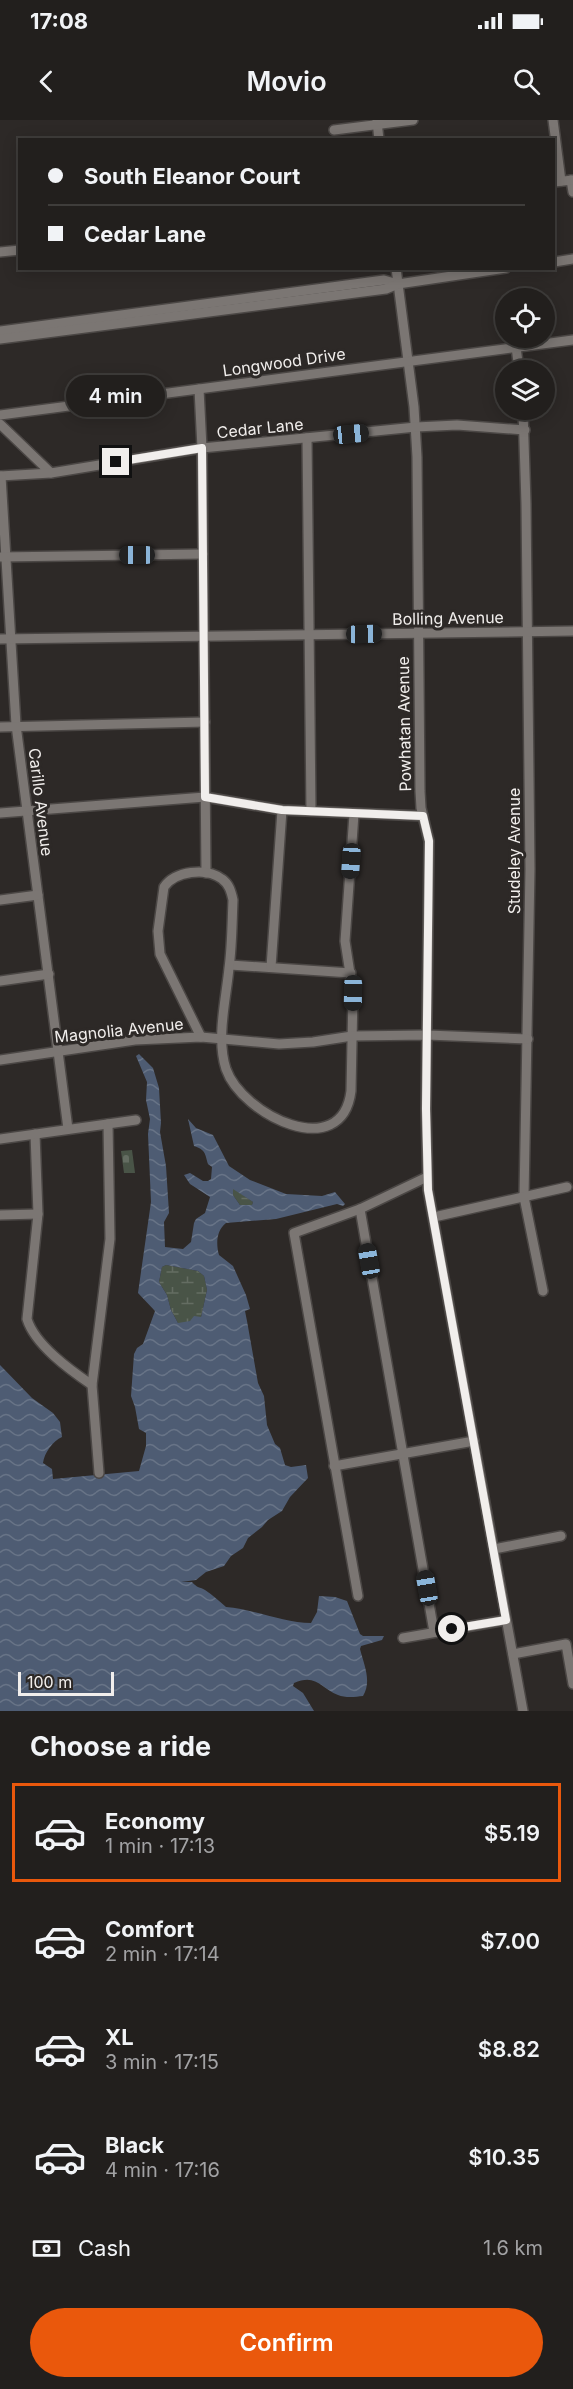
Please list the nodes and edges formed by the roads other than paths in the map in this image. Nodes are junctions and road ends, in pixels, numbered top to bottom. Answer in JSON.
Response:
{"nodes":[{"id":1,"x":413,"y":120,"type":"edge"},
{"id":2,"x":553,"y":120,"type":"edge"},
{"id":3,"x":377,"y":122,"type":"edge"},
{"id":4,"x":334,"y":130,"type":"dead end"},
{"id":5,"x":379,"y":138,"type":"edge"},
{"id":6,"x":565,"y":181,"type":"edge"},
{"id":7,"x":573,"y":192,"type":"edge"},
{"id":8,"x":18,"y":250,"type":"edge"},
{"id":9,"x":0,"y":252,"type":"edge"},
{"id":10,"x":573,"y":259,"type":"edge"},
{"id":11,"x":555,"y":262,"type":"edge"},
{"id":12,"x":396,"y":270,"type":"edge"},
{"id":13,"x":492,"y":270,"type":"edge"},
{"id":14,"x":398,"y":284,"type":"junction"},
{"id":15,"x":0,"y":331,"type":"edge"},
{"id":16,"x":0,"y":339,"type":"edge"},
{"id":17,"x":573,"y":340,"type":"edge"},
{"id":18,"x":555,"y":342,"type":"edge"},
{"id":19,"x":508,"y":348,"type":"edge"},
{"id":20,"x":408,"y":361,"type":"junction"},
{"id":21,"x":199,"y":389,"type":"junction"},
{"id":22,"x":0,"y":415,"type":"edge"},
{"id":23,"x":524,"y":420,"type":"edge"},
{"id":24,"x":0,"y":424,"type":"edge"},
{"id":25,"x":416,"y":427,"type":"junction"},
{"id":26,"x":525,"y":430,"type":"junction"},
{"id":27,"x":307,"y":438,"type":"junction"},
{"id":28,"x":202,"y":448,"type":"junction"},
{"id":29,"x":51,"y":473,"type":"junction"},
{"id":30,"x":0,"y":476,"type":"edge"},
{"id":31,"x":203,"y":554,"type":"junction"},
{"id":32,"x":2,"y":557,"type":"edge"},
{"id":33,"x":573,"y":631,"type":"edge"},
{"id":34,"x":528,"y":632,"type":"junction"},
{"id":35,"x":418,"y":633,"type":"junction"},
{"id":36,"x":311,"y":634,"type":"junction"},
{"id":37,"x":204,"y":635,"type":"junction"},
{"id":38,"x":10,"y":638,"type":"junction"},
{"id":39,"x":0,"y":639,"type":"edge"},
{"id":40,"x":205,"y":722,"type":"junction"},
{"id":41,"x":16,"y":725,"type":"junction"},
{"id":42,"x":0,"y":727,"type":"edge"},
{"id":43,"x":205,"y":797,"type":"junction"},
{"id":44,"x":26,"y":809,"type":"junction"},
{"id":45,"x":282,"y":810,"type":"junction"},
{"id":46,"x":311,"y":811,"type":"junction"},
{"id":47,"x":0,"y":813,"type":"edge"},
{"id":48,"x":354,"y":814,"type":"junction"},
{"id":49,"x":423,"y":816,"type":"junction"},
{"id":50,"x":206,"y":873,"type":"junction"},
{"id":51,"x":38,"y":895,"type":"junction"},
{"id":52,"x":0,"y":900,"type":"edge"},
{"id":53,"x":230,"y":965,"type":"junction"},
{"id":54,"x":271,"y":967,"type":"junction"},
{"id":55,"x":351,"y":973,"type":"junction"},
{"id":56,"x":49,"y":974,"type":"junction"},
{"id":57,"x":0,"y":981,"type":"edge"},
{"id":58,"x":427,"y":1035,"type":"junction"},
{"id":59,"x":352,"y":1036,"type":"junction"},
{"id":60,"x":201,"y":1037,"type":"junction"},
{"id":61,"x":222,"y":1037,"type":"junction"},
{"id":62,"x":528,"y":1039,"type":"junction"},
{"id":63,"x":58,"y":1052,"type":"junction"},
{"id":64,"x":0,"y":1060,"type":"edge"},
{"id":65,"x":136,"y":1120,"type":"dead end"},
{"id":66,"x":108,"y":1124,"type":"junction"},
{"id":67,"x":68,"y":1130,"type":"junction"},
{"id":68,"x":35,"y":1134,"type":"junction"},
{"id":69,"x":0,"y":1139,"type":"edge"},
{"id":70,"x":427,"y":1177,"type":"junction"},
{"id":71,"x":567,"y":1187,"type":"dead end"},
{"id":72,"x":524,"y":1197,"type":"junction"},
{"id":73,"x":360,"y":1209,"type":"junction"},
{"id":74,"x":38,"y":1214,"type":"junction"},
{"id":75,"x":0,"y":1215,"type":"edge"},
{"id":76,"x":434,"y":1217,"type":"junction"},
{"id":77,"x":543,"y":1291,"type":"dead end"},
{"id":78,"x":92,"y":1385,"type":"junction"},
{"id":79,"x":474,"y":1441,"type":"junction"},
{"id":80,"x":404,"y":1454,"type":"junction"},
{"id":81,"x":334,"y":1466,"type":"junction"},
{"id":82,"x":99,"y":1473,"type":"dead end"},
{"id":83,"x":561,"y":1536,"type":"dead end"},
{"id":84,"x":494,"y":1549,"type":"junction"},
{"id":85,"x":358,"y":1596,"type":"dead end"},
{"id":86,"x":506,"y":1620,"type":"junction"},
{"id":87,"x":434,"y":1632,"type":"junction"},
{"id":88,"x":403,"y":1638,"type":"dead end"},
{"id":89,"x":513,"y":1654,"type":"junction"},
{"id":90,"x":573,"y":1684,"type":"edge"},
{"id":91,"x":523,"y":1711,"type":"edge"}],
"edges":[{"from":1,"to":3,"type":"street"},
{"from":2,"to":6,"type":"street"},
{"from":3,"to":4,"type":"street"},
{"from":3,"to":5,"type":"street"},
{"from":6,"to":7,"type":"street"},
{"from":8,"to":9,"type":"street"},
{"from":10,"to":11,"type":"street"},
{"from":12,"to":14,"type":"street","name":"Powhatan Avenue"},
{"from":13,"to":14,"type":"street"},
{"from":14,"to":15,"type":"street"},
{"from":14,"to":16,"type":"street"},
{"from":14,"to":20,"type":"street","name":"Powhatan Avenue"},
{"from":17,"to":18,"type":"street","name":"Longwood Drive"},
{"from":19,"to":20,"type":"street","name":"Longwood Drive"},
{"from":20,"to":21,"type":"street","name":"Longwood Drive"},
{"from":20,"to":25,"type":"street","name":"Powhatan Avenue"},
{"from":21,"to":22,"type":"street","name":"Longwood Drive"},
{"from":21,"to":28,"type":"street"},
{"from":23,"to":26,"type":"street","name":"Studeley Avenue"},
{"from":24,"to":29,"type":"street"},
{"from":25,"to":26,"type":"street","name":"Cedar Lane"},
{"from":25,"to":27,"type":"street","name":"Cedar Lane"},
{"from":25,"to":35,"type":"street","name":"Powhatan Avenue"},
{"from":26,"to":34,"type":"street","name":"Studeley Avenue"},
{"from":27,"to":28,"type":"street","name":"Cedar Lane"},
{"from":27,"to":36,"type":"street"},
{"from":28,"to":29,"type":"street","name":"Cedar Lane"},
{"from":28,"to":31,"type":"street"},
{"from":29,"to":30,"type":"street","name":"Cedar Lane"},
{"from":30,"to":32,"type":"street","name":"Carillo Avenue"},
{"from":31,"to":32,"type":"street"},
{"from":31,"to":37,"type":"street"},
{"from":32,"to":38,"type":"street","name":"Carillo Avenue"},
{"from":33,"to":34,"type":"street","name":"Bolling Avenue"},
{"from":34,"to":35,"type":"street","name":"Bolling Avenue"},
{"from":34,"to":62,"type":"street","name":"Studeley Avenue"},
{"from":35,"to":36,"type":"street","name":"Bolling Avenue"},
{"from":35,"to":49,"type":"street","name":"Powhatan Avenue"},
{"from":36,"to":37,"type":"street","name":"Bolling Avenue"},
{"from":36,"to":46,"type":"street"},
{"from":37,"to":38,"type":"street","name":"Bolling Avenue"},
{"from":37,"to":40,"type":"street"},
{"from":38,"to":39,"type":"street","name":"Bolling Avenue"},
{"from":38,"to":41,"type":"street","name":"Carillo Avenue"},
{"from":40,"to":41,"type":"street"},
{"from":40,"to":43,"type":"street"},
{"from":41,"to":42,"type":"street"},
{"from":41,"to":44,"type":"street","name":"Carillo Avenue"},
{"from":43,"to":44,"type":"street"},
{"from":43,"to":45,"type":"street"},
{"from":43,"to":50,"type":"street"},
{"from":44,"to":47,"type":"street"},
{"from":44,"to":51,"type":"street","name":"Carillo Avenue"},
{"from":45,"to":46,"type":"street"},
{"from":45,"to":54,"type":"street"},
{"from":46,"to":48,"type":"street"},
{"from":48,"to":49,"type":"street"},
{"from":48,"to":55,"type":"street"},
{"from":49,"to":58,"type":"street","name":"Powhatan Avenue"},
{"from":50,"to":53,"type":"street"},
{"from":50,"to":60,"type":"street"},
{"from":51,"to":52,"type":"street"},
{"from":51,"to":56,"type":"street","name":"Carillo Avenue"},
{"from":53,"to":54,"type":"street"},
{"from":53,"to":61,"type":"street"},
{"from":54,"to":55,"type":"street"},
{"from":55,"to":59,"type":"street"},
{"from":56,"to":57,"type":"street"},
{"from":56,"to":63,"type":"street","name":"Carillo Avenue"},
{"from":58,"to":59,"type":"street","name":"Magnolia Avenue"},
{"from":58,"to":62,"type":"street","name":"Magnolia Avenue"},
{"from":58,"to":70,"type":"street","name":"Powhatan Avenue"},
{"from":59,"to":61,"type":"street","name":"Magnolia Avenue"},
{"from":59,"to":61,"type":"street"},
{"from":60,"to":61,"type":"street","name":"Magnolia Avenue"},
{"from":60,"to":63,"type":"street","name":"Magnolia Avenue"},
{"from":62,"to":72,"type":"street","name":"Studeley Avenue"},
{"from":63,"to":64,"type":"street","name":"Magnolia Avenue"},
{"from":63,"to":67,"type":"street","name":"Carillo Avenue"},
{"from":65,"to":66,"type":"street"},
{"from":66,"to":67,"type":"street"},
{"from":66,"to":78,"type":"street"},
{"from":67,"to":68,"type":"street"},
{"from":68,"to":69,"type":"street"},
{"from":68,"to":74,"type":"street"},
{"from":70,"to":73,"type":"street"},
{"from":70,"to":76,"type":"street","name":"Powhatan Avenue"},
{"from":71,"to":72,"type":"street"},
{"from":72,"to":76,"type":"street"},
{"from":72,"to":77,"type":"street","name":"Studeley Avenue"},
{"from":73,"to":80,"type":"street"},
{"from":73,"to":81,"type":"street"},
{"from":74,"to":75,"type":"street"},
{"from":74,"to":78,"type":"street"},
{"from":76,"to":79,"type":"street","name":"Powhatan Avenue"},
{"from":78,"to":82,"type":"street"},
{"from":79,"to":80,"type":"street"},
{"from":79,"to":84,"type":"street","name":"Powhatan Avenue"},
{"from":80,"to":81,"type":"street"},
{"from":80,"to":87,"type":"street"},
{"from":81,"to":85,"type":"street"},
{"from":83,"to":84,"type":"street"},
{"from":84,"to":86,"type":"street","name":"Powhatan Avenue"},
{"from":86,"to":87,"type":"street"},
{"from":86,"to":89,"type":"street","name":"Powhatan Avenue"},
{"from":87,"to":88,"type":"street"},
{"from":89,"to":90,"type":"street"},
{"from":89,"to":91,"type":"street","name":"Powhatan Avenue"}]}
